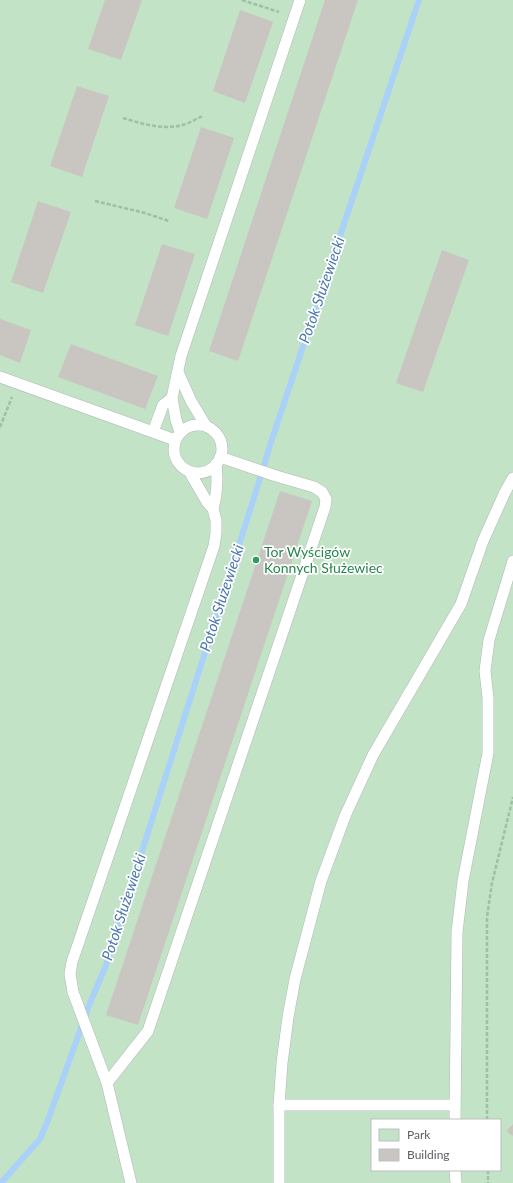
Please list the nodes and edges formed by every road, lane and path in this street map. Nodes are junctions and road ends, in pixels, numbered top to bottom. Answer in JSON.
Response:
{"nodes":[{"id":1,"x":242,"y":0,"type":"edge"},
{"id":2,"x":300,"y":0,"type":"edge"},
{"id":3,"x":295,"y":17,"type":"junction"},
{"id":4,"x":203,"y":116,"type":"dead end"},
{"id":5,"x":123,"y":118,"type":"dead end"},
{"id":6,"x":95,"y":201,"type":"dead end"},
{"id":7,"x":169,"y":221,"type":"dead end"},
{"id":8,"x":178,"y":372,"type":"junction"},
{"id":9,"x":0,"y":377,"type":"edge"},
{"id":10,"x":17,"y":384,"type":"junction"},
{"id":11,"x":172,"y":398,"type":"junction"},
{"id":12,"x":206,"y":426,"type":"junction"},
{"id":13,"x":0,"y":427,"type":"edge"},
{"id":14,"x":153,"y":432,"type":"junction"},
{"id":15,"x":178,"y":436,"type":"junction"},
{"id":16,"x":218,"y":461,"type":"junction"},
{"id":17,"x":189,"y":471,"type":"junction"},
{"id":18,"x":513,"y":478,"type":"edge"},
{"id":19,"x":213,"y":509,"type":"junction"},
{"id":20,"x":513,"y":561,"type":"edge"},
{"id":21,"x":513,"y":797,"type":"edge"},
{"id":22,"x":107,"y":1084,"type":"junction"},
{"id":23,"x":279,"y":1105,"type":"junction"},
{"id":24,"x":455,"y":1105,"type":"junction"},
{"id":25,"x":455,"y":1119,"type":"edge"},
{"id":26,"x":487,"y":1119,"type":"edge"},
{"id":27,"x":455,"y":1171,"type":"edge"},
{"id":28,"x":488,"y":1171,"type":"edge"},
{"id":29,"x":131,"y":1183,"type":"edge"},
{"id":30,"x":279,"y":1183,"type":"edge"},
{"id":31,"x":456,"y":1183,"type":"edge"},
{"id":32,"x":488,"y":1183,"type":"edge"}],
"edges":[{"from":1,"to":3,"type":"path"},
{"from":2,"to":3,"type":"lane"},
{"from":3,"to":8,"type":"lane"},
{"from":4,"to":5,"type":"path"},
{"from":6,"to":7,"type":"path"},
{"from":8,"to":11,"type":"lane"},
{"from":8,"to":12,"type":"lane"},
{"from":9,"to":10,"type":"lane"},
{"from":10,"to":13,"type":"path"},
{"from":10,"to":14,"type":"lane"},
{"from":11,"to":14,"type":"lane"},
{"from":11,"to":15,"type":"lane"},
{"from":12,"to":15,"type":"lane"},
{"from":12,"to":16,"type":"lane"},
{"from":14,"to":15,"type":"lane"},
{"from":15,"to":17,"type":"lane"},
{"from":16,"to":17,"type":"lane"},
{"from":16,"to":19,"type":"lane"},
{"from":16,"to":22,"type":"lane"},
{"from":17,"to":19,"type":"lane"},
{"from":18,"to":23,"type":"lane"},
{"from":19,"to":22,"type":"lane"},
{"from":20,"to":24,"type":"lane"},
{"from":21,"to":26,"type":"path"},
{"from":22,"to":29,"type":"lane"},
{"from":23,"to":24,"type":"lane"},
{"from":23,"to":30,"type":"lane"},
{"from":24,"to":25,"type":"lane"},
{"from":27,"to":31,"type":"lane"},
{"from":28,"to":32,"type":"path"}]}
